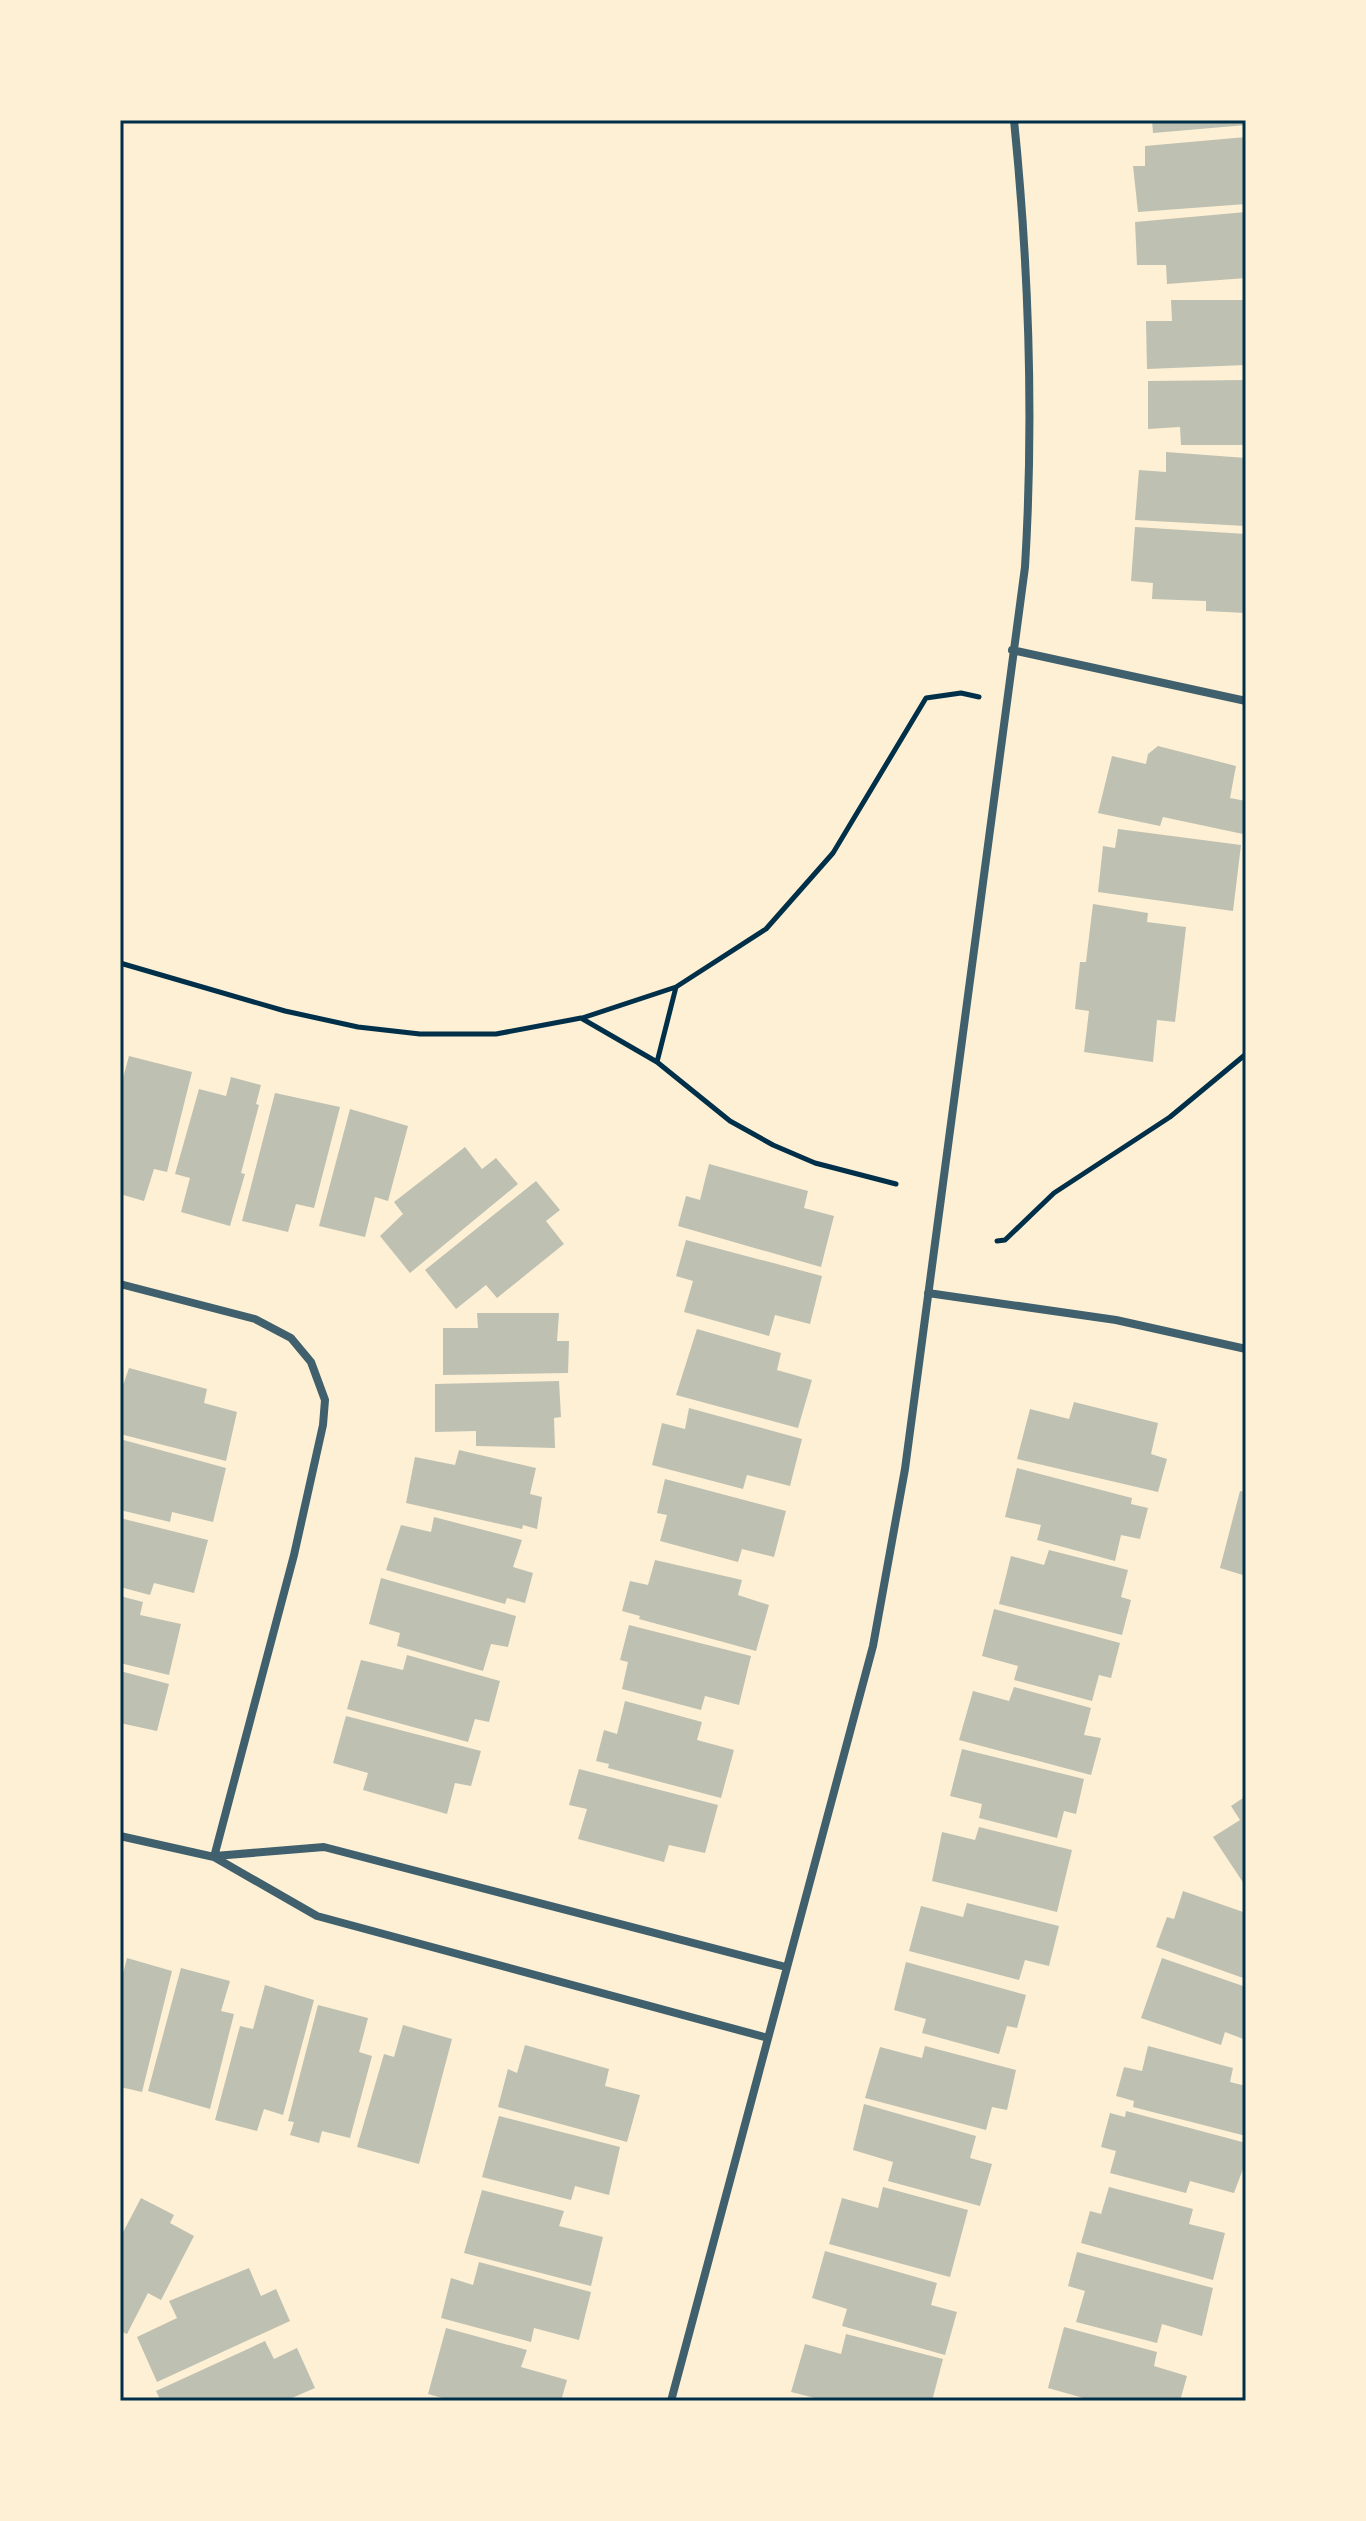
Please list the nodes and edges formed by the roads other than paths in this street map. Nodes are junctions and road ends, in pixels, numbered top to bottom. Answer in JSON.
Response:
{"nodes":[{"id":1,"x":1014,"y":120,"type":"edge"},
{"id":2,"x":1012,"y":650,"type":"junction"},
{"id":3,"x":1246,"y":701,"type":"edge"},
{"id":4,"x":120,"y":1284,"type":"edge"},
{"id":5,"x":928,"y":1293,"type":"junction"},
{"id":6,"x":1246,"y":1349,"type":"edge"},
{"id":7,"x":120,"y":1836,"type":"edge"},
{"id":8,"x":214,"y":1857,"type":"junction"},
{"id":9,"x":786,"y":1967,"type":"junction"},
{"id":10,"x":768,"y":2038,"type":"junction"},
{"id":11,"x":671,"y":2401,"type":"edge"}],
"edges":[{"from":1,"to":2,"type":"street"},
{"from":2,"to":3,"type":"street"},
{"from":2,"to":5,"type":"street"},
{"from":4,"to":8,"type":"street"},
{"from":5,"to":6,"type":"street"},
{"from":5,"to":9,"type":"street"},
{"from":7,"to":8,"type":"street"},
{"from":8,"to":9,"type":"street"},
{"from":8,"to":10,"type":"street"},
{"from":9,"to":10,"type":"street"},
{"from":10,"to":11,"type":"street"}]}
